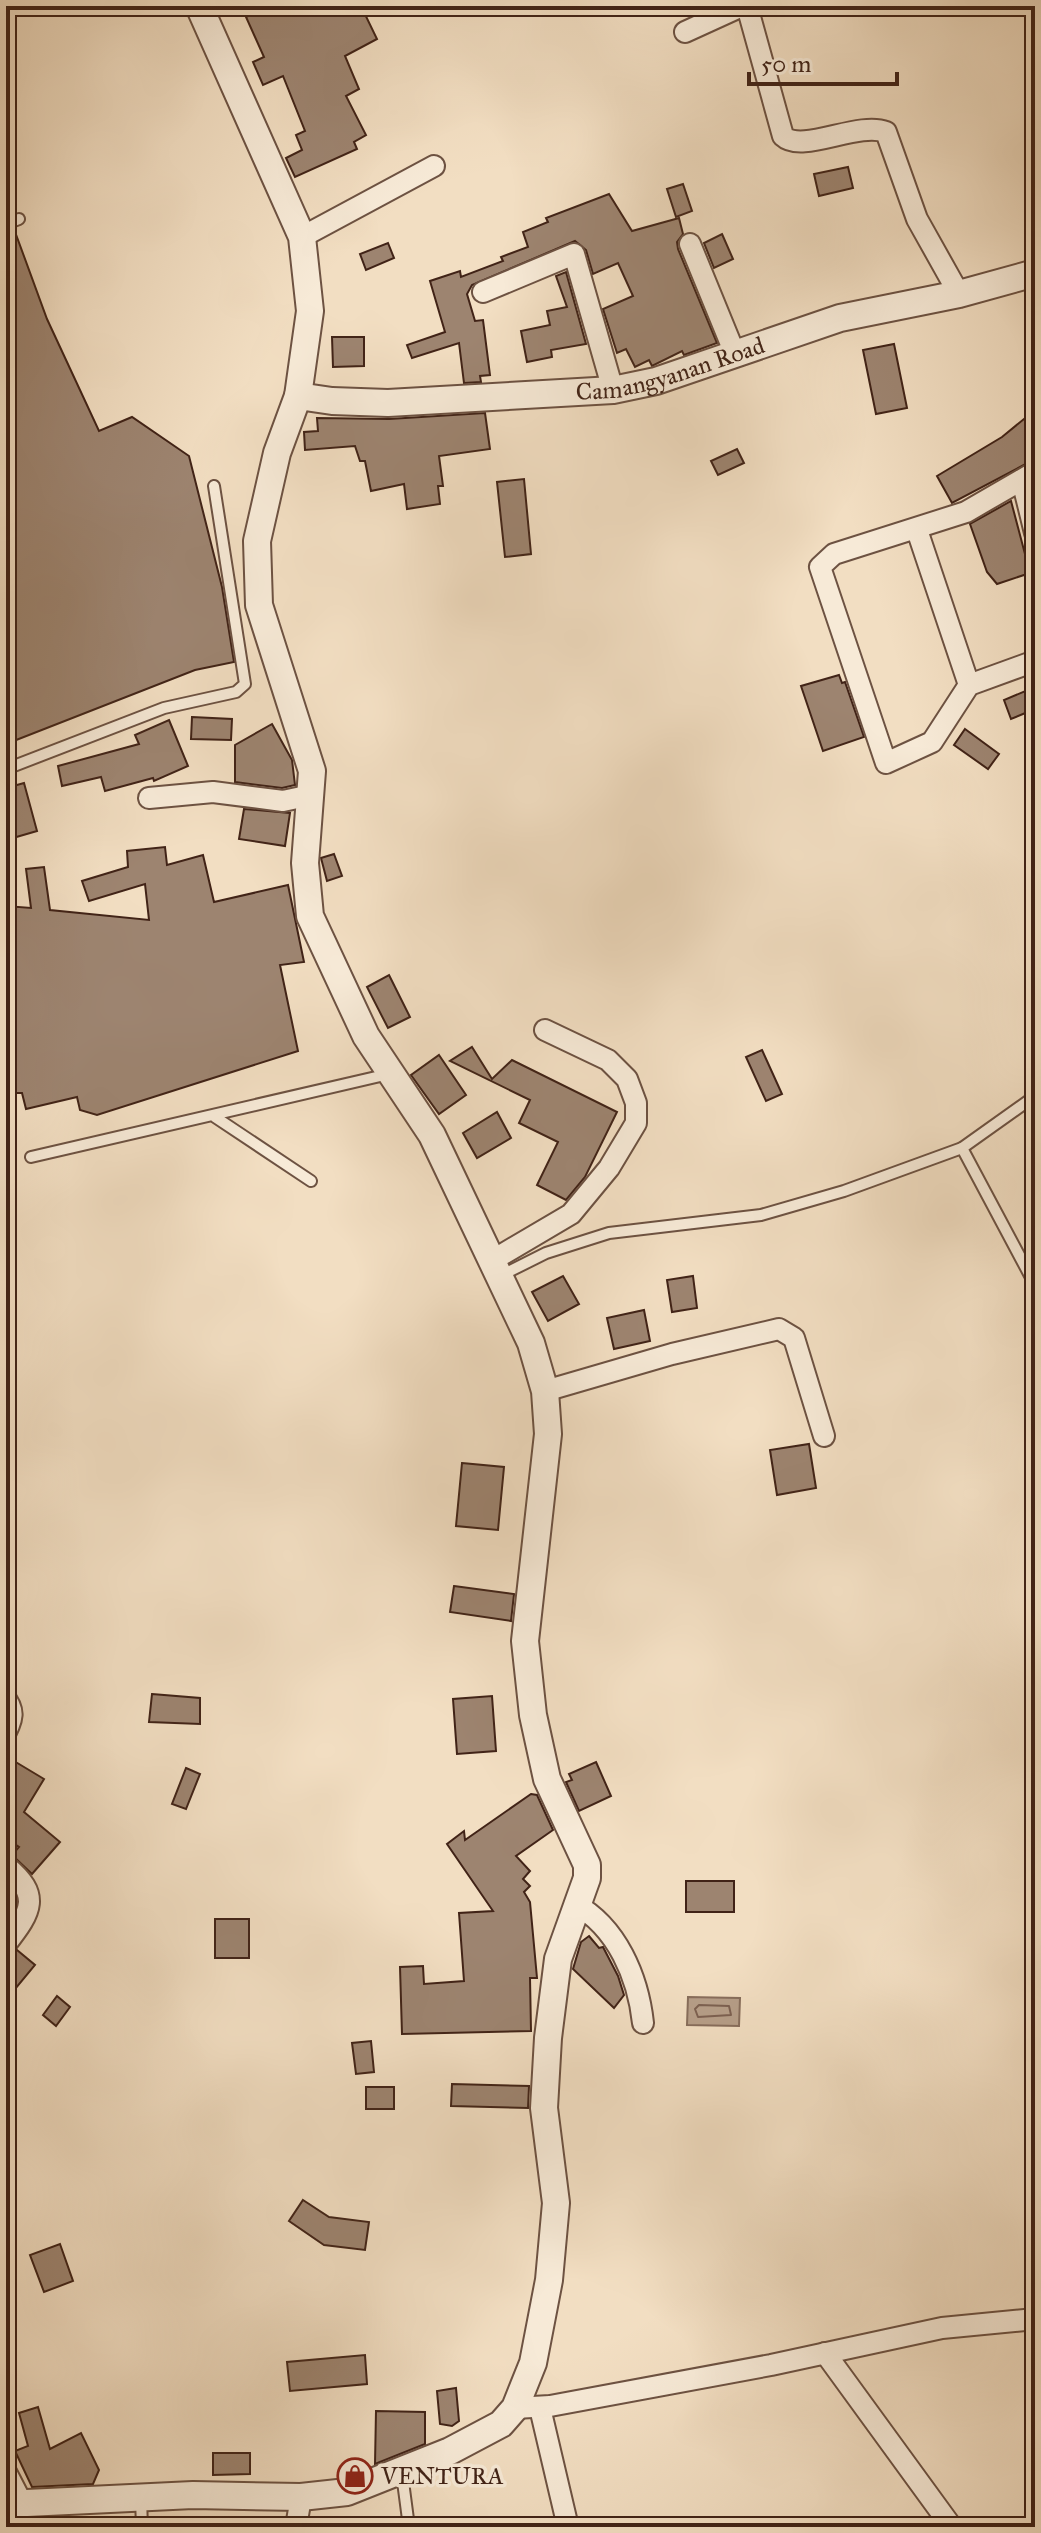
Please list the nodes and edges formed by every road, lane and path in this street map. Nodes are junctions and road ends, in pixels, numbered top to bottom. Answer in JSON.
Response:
{"nodes":[{"id":1,"x":199,"y":6,"type":"edge"},
{"id":2,"x":745,"y":6,"type":"edge"},
{"id":3,"x":685,"y":32,"type":"dead end"},
{"id":4,"x":434,"y":166,"type":"dead end"},
{"id":5,"x":19,"y":219,"type":"dead end"},
{"id":6,"x":6,"y":224,"type":"edge"},
{"id":7,"x":302,"y":237,"type":"junction"},
{"id":8,"x":690,"y":244,"type":"dead end"},
{"id":9,"x":1035,"y":273,"type":"edge"},
{"id":10,"x":483,"y":292,"type":"dead end"},
{"id":11,"x":959,"y":294,"type":"junction"},
{"id":12,"x":735,"y":354,"type":"junction"},
{"id":13,"x":613,"y":390,"type":"junction"},
{"id":14,"x":298,"y":396,"type":"junction"},
{"id":15,"x":1029,"y":476,"type":"edge"},
{"id":16,"x":214,"y":486,"type":"dead end"},
{"id":17,"x":917,"y":530,"type":"junction"},
{"id":18,"x":1035,"y":533,"type":"edge"},
{"id":19,"x":1035,"y":661,"type":"edge"},
{"id":20,"x":969,"y":685,"type":"junction"},
{"id":21,"x":6,"y":769,"type":"edge"},
{"id":22,"x":311,"y":795,"type":"junction"},
{"id":23,"x":149,"y":798,"type":"dead end"},
{"id":24,"x":545,"y":1030,"type":"dead end"},
{"id":25,"x":391,"y":1074,"type":"junction"},
{"id":26,"x":1035,"y":1096,"type":"edge"},
{"id":27,"x":215,"y":1117,"type":"junction"},
{"id":28,"x":962,"y":1148,"type":"junction"},
{"id":29,"x":31,"y":1157,"type":"dead end"},
{"id":30,"x":311,"y":1181,"type":"dead end"},
{"id":31,"x":496,"y":1268,"type":"junction"},
{"id":32,"x":1035,"y":1285,"type":"edge"},
{"id":33,"x":545,"y":1391,"type":"junction"},
{"id":34,"x":824,"y":1436,"type":"dead end"},
{"id":35,"x":6,"y":1691,"type":"edge"},
{"id":36,"x":6,"y":1743,"type":"edge"},
{"id":37,"x":6,"y":1866,"type":"edge"},
{"id":38,"x":575,"y":1904,"type":"junction"},
{"id":39,"x":6,"y":1944,"type":"edge"},
{"id":40,"x":643,"y":2023,"type":"dead end"},
{"id":41,"x":1035,"y":2319,"type":"edge"},
{"id":42,"x":825,"y":2353,"type":"junction"},
{"id":43,"x":527,"y":2408,"type":"junction"},
{"id":44,"x":6,"y":2472,"type":"edge"},
{"id":45,"x":401,"y":2472,"type":"junction"},
{"id":46,"x":301,"y":2497,"type":"junction"},
{"id":47,"x":141,"y":2499,"type":"junction"},
{"id":48,"x":14,"y":2504,"type":"edge"},
{"id":49,"x":951,"y":2526,"type":"edge"},
{"id":50,"x":142,"y":2527,"type":"edge"},
{"id":51,"x":296,"y":2527,"type":"edge"},
{"id":52,"x":409,"y":2527,"type":"edge"},
{"id":53,"x":568,"y":2527,"type":"edge"}],
"edges":[{"from":1,"to":7,"type":"street"},
{"from":2,"to":3,"type":"street"},
{"from":2,"to":11,"type":"street"},
{"from":4,"to":7,"type":"street"},
{"from":5,"to":6,"type":"lane"},
{"from":7,"to":14,"type":"street"},
{"from":8,"to":12,"type":"street"},
{"from":9,"to":11,"type":"street","name":"Camangyanan Road"},
{"from":10,"to":13,"type":"street"},
{"from":11,"to":12,"type":"street","name":"Camangyanan Road"},
{"from":12,"to":13,"type":"street","name":"Camangyanan Road"},
{"from":13,"to":14,"type":"street","name":"Camangyanan Road"},
{"from":14,"to":22,"type":"street"},
{"from":15,"to":17,"type":"street"},
{"from":15,"to":18,"type":"street"},
{"from":16,"to":21,"type":"lane"},
{"from":17,"to":20,"type":"street"},
{"from":17,"to":20,"type":"street"},
{"from":19,"to":20,"type":"street"},
{"from":22,"to":23,"type":"street"},
{"from":22,"to":25,"type":"street"},
{"from":24,"to":31,"type":"street"},
{"from":25,"to":27,"type":"lane"},
{"from":25,"to":31,"type":"street"},
{"from":26,"to":28,"type":"lane"},
{"from":27,"to":29,"type":"lane"},
{"from":27,"to":30,"type":"lane"},
{"from":28,"to":31,"type":"lane"},
{"from":28,"to":32,"type":"lane"},
{"from":31,"to":33,"type":"street"},
{"from":33,"to":34,"type":"street"},
{"from":33,"to":38,"type":"street"},
{"from":35,"to":36,"type":"lane"},
{"from":37,"to":39,"type":"street"},
{"from":38,"to":40,"type":"street"},
{"from":38,"to":43,"type":"street"},
{"from":41,"to":42,"type":"street"},
{"from":42,"to":43,"type":"street"},
{"from":42,"to":49,"type":"street"},
{"from":43,"to":45,"type":"street"},
{"from":43,"to":53,"type":"street"},
{"from":44,"to":48,"type":"street"},
{"from":45,"to":46,"type":"street"},
{"from":45,"to":52,"type":"lane"},
{"from":46,"to":47,"type":"street"},
{"from":46,"to":51,"type":"street"},
{"from":47,"to":48,"type":"street"},
{"from":47,"to":50,"type":"lane"}]}
